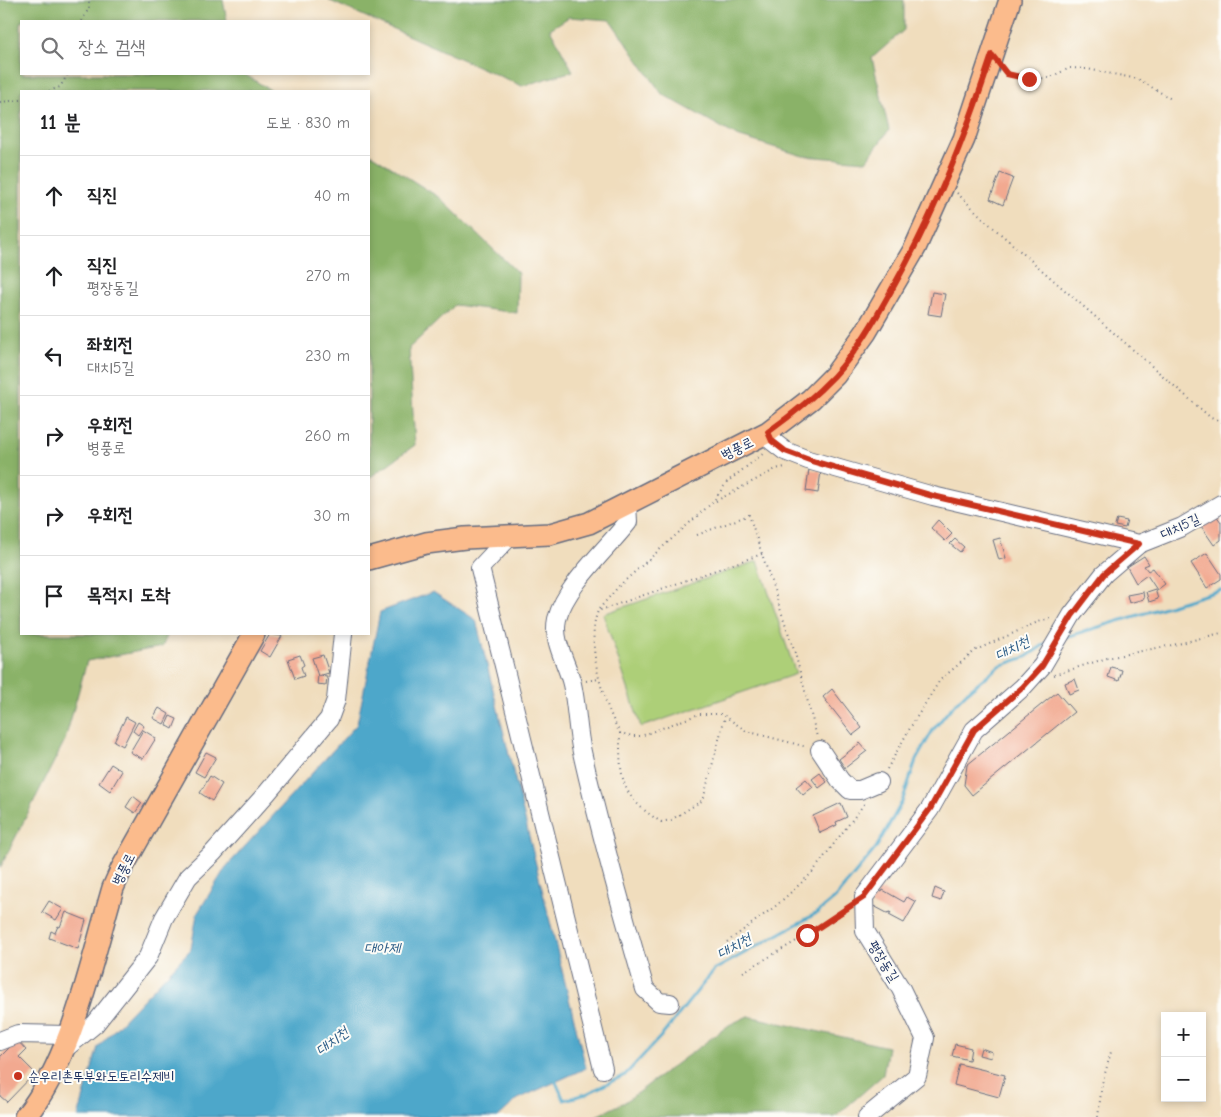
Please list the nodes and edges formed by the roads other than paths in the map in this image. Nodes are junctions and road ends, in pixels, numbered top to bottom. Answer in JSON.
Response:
{"nodes":[{"id":1,"x":1010,"y":0,"type":"edge"},
{"id":2,"x":772,"y":438,"type":"junction"},
{"id":3,"x":627,"y":503,"type":"junction"},
{"id":4,"x":1221,"y":504,"type":"edge"},
{"id":5,"x":510,"y":536,"type":"junction"},
{"id":6,"x":1139,"y":544,"type":"junction"},
{"id":7,"x":370,"y":559,"type":"edge"},
{"id":8,"x":253,"y":635,"type":"edge"},
{"id":9,"x":343,"y":635,"type":"edge"},
{"id":10,"x":820,"y":750,"type":"road end"},
{"id":11,"x":879,"y":782,"type":"road end"},
{"id":12,"x":670,"y":1003,"type":"dead end"},
{"id":13,"x":0,"y":1041,"type":"edge"},
{"id":14,"x":65,"y":1043,"type":"junction"},
{"id":15,"x":603,"y":1069,"type":"dead end"},
{"id":16,"x":24,"y":1117,"type":"edge"},
{"id":17,"x":867,"y":1117,"type":"edge"}],
"edges":[{"from":1,"to":2,"type":"main road","name":"병풍로"},
{"from":2,"to":3,"type":"main road","name":"병풍로"},
{"from":2,"to":6,"type":"street"},
{"from":3,"to":5,"type":"main road","name":"병풍로"},
{"from":3,"to":12,"type":"street"},
{"from":4,"to":6,"type":"street","name":"대치5길"},
{"from":5,"to":7,"type":"main road","name":"병풍로"},
{"from":5,"to":15,"type":"street"},
{"from":6,"to":17,"type":"street","name":"평장동길"},
{"from":8,"to":14,"type":"main road","name":"병풍로"},
{"from":9,"to":14,"type":"street"},
{"from":10,"to":11,"type":"street"},
{"from":13,"to":14,"type":"street"},
{"from":14,"to":16,"type":"main road","name":"병풍로"}]}
